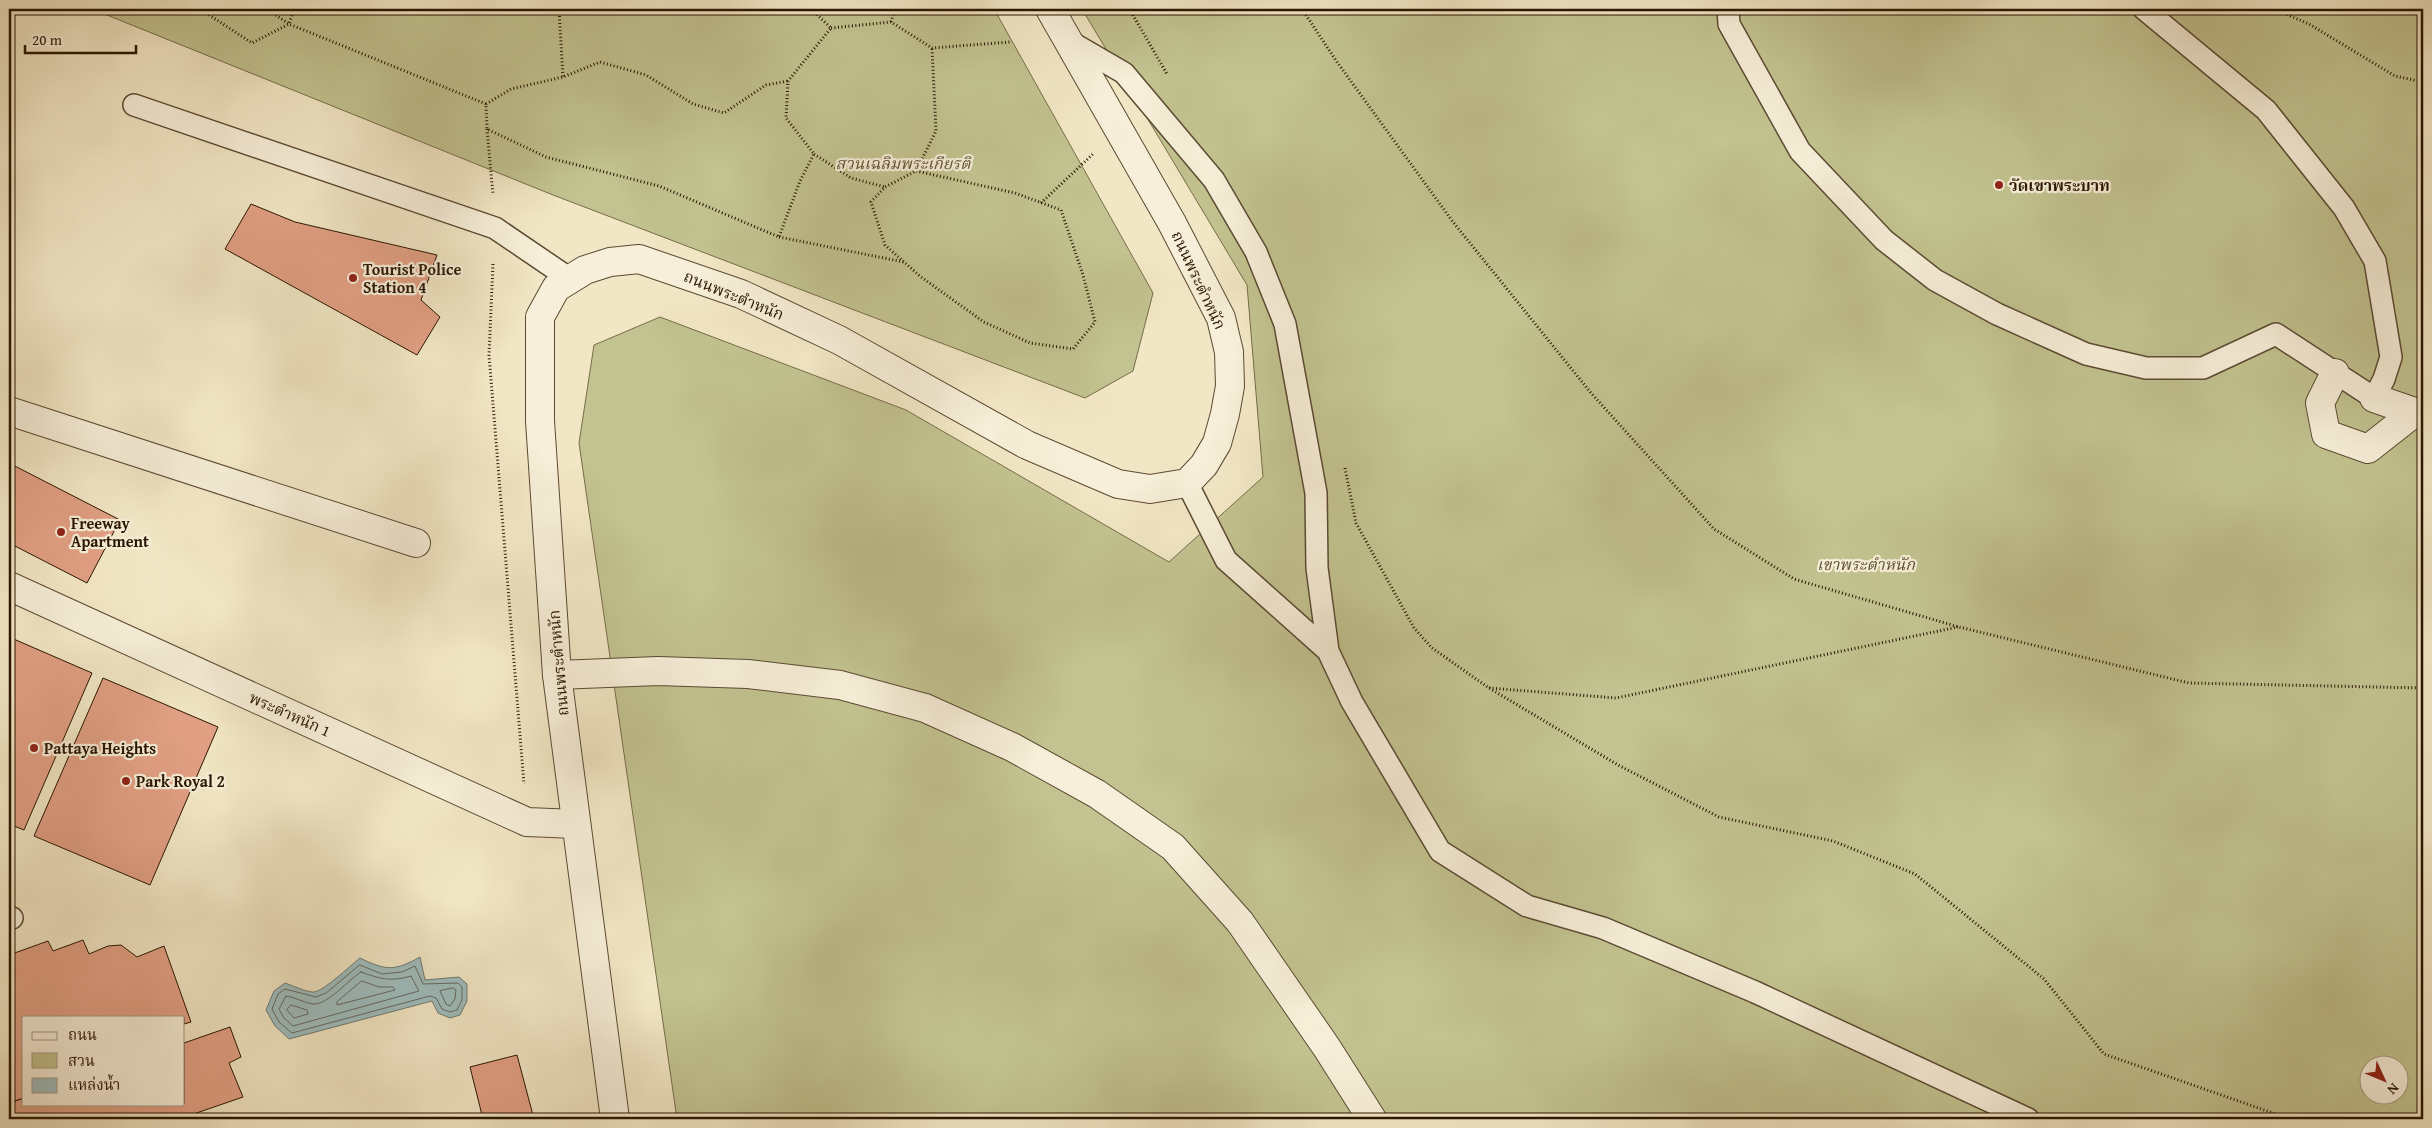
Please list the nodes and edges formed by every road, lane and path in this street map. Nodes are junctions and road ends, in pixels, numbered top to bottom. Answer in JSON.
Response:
{"nodes":[{"id":1,"x":200,"y":9,"type":"edge"},
{"id":2,"x":267,"y":9,"type":"edge"},
{"id":3,"x":294,"y":9,"type":"edge"},
{"id":4,"x":559,"y":9,"type":"edge"},
{"id":5,"x":811,"y":9,"type":"edge"},
{"id":6,"x":894,"y":9,"type":"edge"},
{"id":7,"x":1050,"y":9,"type":"edge"},
{"id":8,"x":1302,"y":9,"type":"edge"},
{"id":9,"x":1728,"y":9,"type":"edge"},
{"id":10,"x":2144,"y":9,"type":"edge"},
{"id":11,"x":2274,"y":9,"type":"edge"},
{"id":12,"x":1118,"y":10,"type":"edge"},
{"id":13,"x":891,"y":22,"type":"junction"},
{"id":14,"x":289,"y":24,"type":"junction"},
{"id":15,"x":831,"y":28,"type":"junction"},
{"id":16,"x":1069,"y":41,"type":"junction"},
{"id":17,"x":1010,"y":42,"type":"dead end"},
{"id":18,"x":932,"y":48,"type":"junction"},
{"id":19,"x":1168,"y":76,"type":"dead end"},
{"id":20,"x":563,"y":77,"type":"junction"},
{"id":21,"x":788,"y":81,"type":"junction"},
{"id":22,"x":2423,"y":82,"type":"edge"},
{"id":23,"x":134,"y":104,"type":"dead end"},
{"id":24,"x":486,"y":104,"type":"junction"},
{"id":25,"x":487,"y":129,"type":"junction"},
{"id":26,"x":1120,"y":129,"type":"junction"},
{"id":27,"x":814,"y":154,"type":"junction"},
{"id":28,"x":916,"y":171,"type":"junction"},
{"id":29,"x":885,"y":187,"type":"junction"},
{"id":30,"x":1041,"y":203,"type":"junction"},
{"id":31,"x":495,"y":228,"type":"junction"},
{"id":32,"x":779,"y":237,"type":"junction"},
{"id":33,"x":905,"y":262,"type":"junction"},
{"id":34,"x":570,"y":279,"type":"junction"},
{"id":35,"x":2335,"y":373,"type":"junction"},
{"id":36,"x":2374,"y":398,"type":"junction"},
{"id":37,"x":9,"y":411,"type":"edge"},
{"id":38,"x":2419,"y":414,"type":"edge"},
{"id":39,"x":1344,"y":467,"type":"dead end"},
{"id":40,"x":1186,"y":483,"type":"junction"},
{"id":41,"x":416,"y":543,"type":"dead end"},
{"id":42,"x":9,"y":586,"type":"edge"},
{"id":43,"x":1959,"y":627,"type":"junction"},
{"id":44,"x":1328,"y":651,"type":"junction"},
{"id":45,"x":557,"y":675,"type":"junction"},
{"id":46,"x":1489,"y":688,"type":"junction"},
{"id":47,"x":2423,"y":688,"type":"edge"},
{"id":48,"x":527,"y":822,"type":"junction"},
{"id":49,"x":576,"y":824,"type":"junction"},
{"id":50,"x":615,"y":1119,"type":"edge"},
{"id":51,"x":1372,"y":1119,"type":"edge"},
{"id":52,"x":2028,"y":1119,"type":"edge"},
{"id":53,"x":2290,"y":1119,"type":"edge"}],
"edges":[{"from":1,"to":14,"type":"path"},
{"from":2,"to":14,"type":"path"},
{"from":3,"to":14,"type":"path"},
{"from":4,"to":20,"type":"path"},
{"from":5,"to":15,"type":"path"},
{"from":6,"to":13,"type":"path"},
{"from":7,"to":16,"type":"street","name":"ถนนพระตำหนัก"},
{"from":8,"to":43,"type":"path"},
{"from":9,"to":35,"type":"lane"},
{"from":10,"to":36,"type":"lane"},
{"from":11,"to":22,"type":"path"},
{"from":12,"to":19,"type":"path"},
{"from":13,"to":15,"type":"path"},
{"from":13,"to":18,"type":"path"},
{"from":14,"to":24,"type":"path"},
{"from":15,"to":21,"type":"path"},
{"from":16,"to":26,"type":"street","name":"ถนนพระตำหนัก"},
{"from":16,"to":44,"type":"lane"},
{"from":17,"to":18,"type":"path"},
{"from":18,"to":28,"type":"path"},
{"from":20,"to":21,"type":"path"},
{"from":20,"to":24,"type":"path"},
{"from":21,"to":27,"type":"path"},
{"from":23,"to":31,"type":"lane"},
{"from":24,"to":25,"type":"path"},
{"from":25,"to":31,"type":"path"},
{"from":25,"to":32,"type":"path"},
{"from":26,"to":30,"type":"path"},
{"from":26,"to":40,"type":"street","name":"ถนนพระตำหนัก"},
{"from":27,"to":29,"type":"path"},
{"from":27,"to":32,"type":"path"},
{"from":28,"to":29,"type":"path"},
{"from":28,"to":30,"type":"path"},
{"from":29,"to":33,"type":"path"},
{"from":30,"to":33,"type":"path"},
{"from":31,"to":34,"type":"lane"},
{"from":31,"to":48,"type":"path"},
{"from":32,"to":33,"type":"path"},
{"from":34,"to":40,"type":"street","name":"ถนนพระตำหนัก"},
{"from":34,"to":45,"type":"street","name":"ถนนพระตำหนัก"},
{"from":35,"to":36,"type":"lane"},
{"from":35,"to":38,"type":"street"},
{"from":36,"to":38,"type":"street"},
{"from":37,"to":41,"type":"street"},
{"from":39,"to":46,"type":"path"},
{"from":40,"to":44,"type":"lane"},
{"from":42,"to":48,"type":"street","name":"พระตำหนัก 1"},
{"from":43,"to":46,"type":"path"},
{"from":43,"to":47,"type":"path"},
{"from":44,"to":52,"type":"lane"},
{"from":45,"to":49,"type":"street","name":"ถนนพระตำหนัก"},
{"from":45,"to":51,"type":"street"},
{"from":46,"to":53,"type":"path"},
{"from":48,"to":49,"type":"street","name":"พระตำหนัก 1"},
{"from":49,"to":50,"type":"street","name":"ถนนพระตำหนัก"}]}
